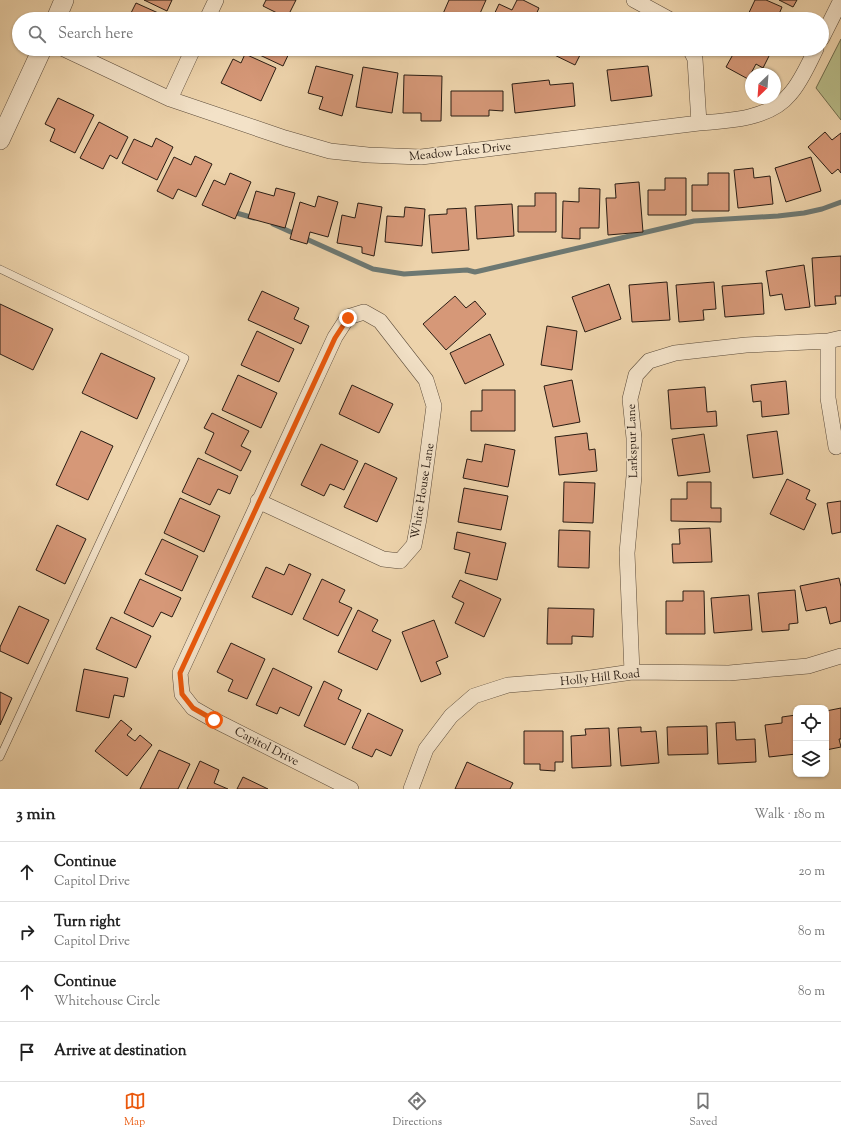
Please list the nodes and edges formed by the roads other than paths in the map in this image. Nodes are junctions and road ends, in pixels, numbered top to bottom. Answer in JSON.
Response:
{"nodes":[{"id":1,"x":64,"y":0,"type":"edge"},
{"id":2,"x":216,"y":0,"type":"edge"},
{"id":3,"x":634,"y":0,"type":"edge"},
{"id":4,"x":841,"y":0,"type":"edge"},
{"id":5,"x":59,"y":12,"type":"edge"},
{"id":6,"x":210,"y":12,"type":"edge"},
{"id":7,"x":656,"y":12,"type":"edge"},
{"id":8,"x":829,"y":24,"type":"edge"},
{"id":9,"x":39,"y":56,"type":"edge"},
{"id":10,"x":79,"y":56,"type":"edge"},
{"id":11,"x":190,"y":56,"type":"edge"},
{"id":12,"x":693,"y":56,"type":"edge"},
{"id":13,"x":812,"y":56,"type":"edge"},
{"id":14,"x":170,"y":99,"type":"junction"},
{"id":15,"x":699,"y":123,"type":"junction"},
{"id":16,"x":0,"y":140,"type":"edge"},
{"id":17,"x":0,"y":269,"type":"edge"},
{"id":18,"x":364,"y":312,"type":"joint"},
{"id":19,"x":835,"y":340,"type":"edge"},
{"id":20,"x":836,"y":447,"type":"dead end"},
{"id":21,"x":258,"y":501,"type":"junction"},
{"id":22,"x":841,"y":656,"type":"edge"},
{"id":23,"x":632,"y":672,"type":"junction"},
{"id":24,"x":0,"y":757,"type":"edge"},
{"id":25,"x":351,"y":789,"type":"edge"},
{"id":26,"x":411,"y":789,"type":"edge"}],
"edges":[{"from":1,"to":5,"type":"street"},
{"from":2,"to":6,"type":"street"},
{"from":3,"to":7,"type":"street"},
{"from":4,"to":8,"type":"street"},
{"from":9,"to":16,"type":"street"},
{"from":10,"to":14,"type":"street","name":"Meadow Lake Drive"},
{"from":11,"to":14,"type":"street"},
{"from":12,"to":15,"type":"street"},
{"from":13,"to":15,"type":"street","name":"Meadow Lake Drive"},
{"from":14,"to":15,"type":"street","name":"Meadow Lake Drive"},
{"from":17,"to":24,"type":"lane"},
{"from":18,"to":21,"type":"street","name":"Capitol Drive"},
{"from":18,"to":21,"type":"street","name":"White House Lane"},
{"from":19,"to":20,"type":"street"},
{"from":19,"to":23,"type":"street","name":"Larkspur Lane"},
{"from":21,"to":25,"type":"street","name":"Capitol Drive"},
{"from":22,"to":23,"type":"street","name":"Holly Hill Road"},
{"from":23,"to":26,"type":"street","name":"Holly Hill Road"}]}
